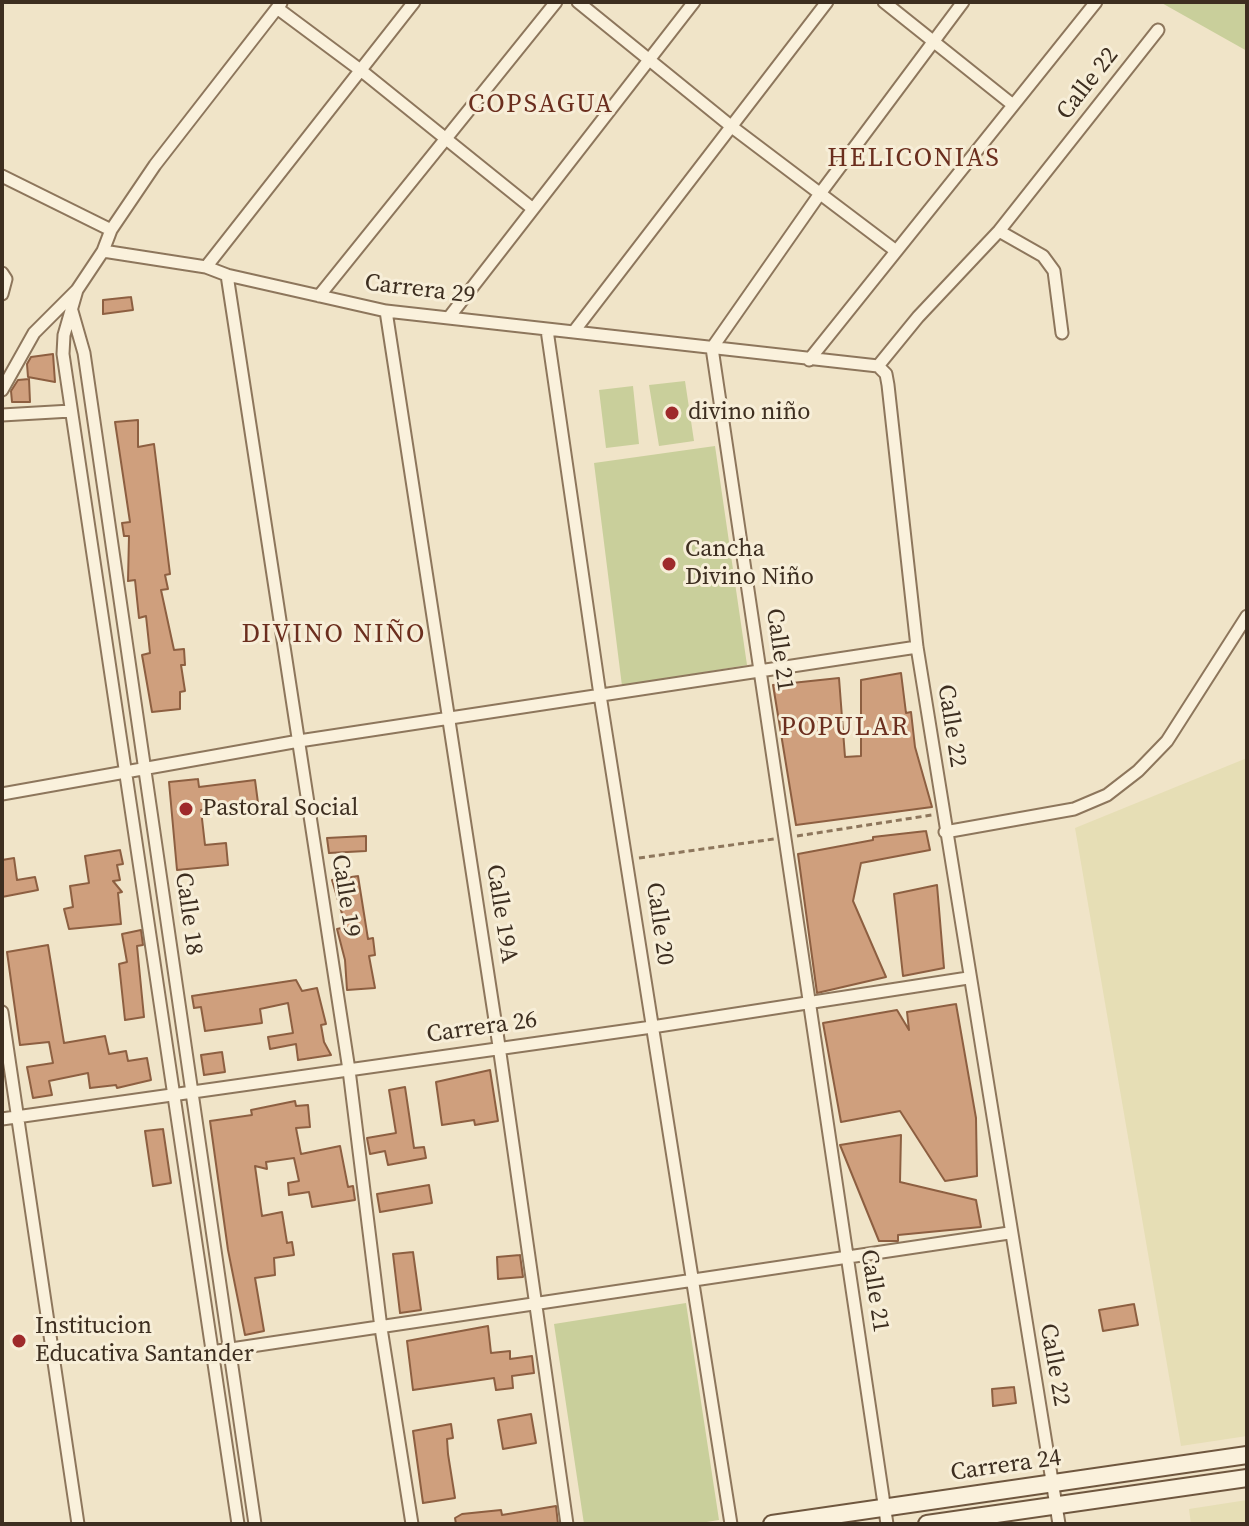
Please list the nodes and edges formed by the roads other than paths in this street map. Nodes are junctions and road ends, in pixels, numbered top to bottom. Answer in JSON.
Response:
{"nodes":[{"id":1,"x":414,"y":2,"type":"edge"},
{"id":2,"x":556,"y":2,"type":"edge"},
{"id":3,"x":578,"y":2,"type":"edge"},
{"id":4,"x":694,"y":2,"type":"edge"},
{"id":5,"x":827,"y":2,"type":"edge"},
{"id":6,"x":884,"y":2,"type":"edge"},
{"id":7,"x":963,"y":2,"type":"edge"},
{"id":8,"x":1096,"y":2,"type":"edge"},
{"id":9,"x":279,"y":5,"type":"edge"},
{"id":10,"x":1158,"y":30,"type":"dead end"},
{"id":11,"x":933,"y":40,"type":"junction"},
{"id":12,"x":648,"y":59,"type":"junction"},
{"id":13,"x":363,"y":72,"type":"junction"},
{"id":14,"x":1013,"y":105,"type":"junction"},
{"id":15,"x":732,"y":127,"type":"junction"},
{"id":16,"x":446,"y":141,"type":"junction"},
{"id":17,"x":2,"y":176,"type":"edge"},
{"id":18,"x":819,"y":195,"type":"junction"},
{"id":19,"x":533,"y":209,"type":"junction"},
{"id":20,"x":111,"y":230,"type":"junction"},
{"id":21,"x":999,"y":231,"type":"junction"},
{"id":22,"x":103,"y":251,"type":"junction"},
{"id":23,"x":896,"y":251,"type":"junction"},
{"id":24,"x":206,"y":267,"type":"junction"},
{"id":25,"x":227,"y":275,"type":"junction"},
{"id":26,"x":4,"y":276,"type":"edge"},
{"id":27,"x":77,"y":290,"type":"junction"},
{"id":28,"x":2,"y":294,"type":"edge"},
{"id":29,"x":319,"y":296,"type":"junction"},
{"id":30,"x":72,"y":311,"type":"junction"},
{"id":31,"x":386,"y":311,"type":"junction"},
{"id":32,"x":450,"y":316,"type":"junction"},
{"id":33,"x":547,"y":330,"type":"junction"},
{"id":34,"x":575,"y":330,"type":"junction"},
{"id":35,"x":1062,"y":333,"type":"dead end"},
{"id":36,"x":712,"y":348,"type":"junction"},
{"id":37,"x":809,"y":360,"type":"junction"},
{"id":38,"x":878,"y":366,"type":"junction"},
{"id":39,"x":2,"y":390,"type":"edge"},
{"id":40,"x":71,"y":411,"type":"junction"},
{"id":41,"x":2,"y":415,"type":"edge"},
{"id":42,"x":1247,"y":616,"type":"edge"},
{"id":43,"x":917,"y":647,"type":"junction"},
{"id":44,"x":759,"y":669,"type":"junction"},
{"id":45,"x":600,"y":695,"type":"junction"},
{"id":46,"x":447,"y":718,"type":"junction"},
{"id":47,"x":299,"y":741,"type":"junction"},
{"id":48,"x":146,"y":767,"type":"junction"},
{"id":49,"x":125,"y":771,"type":"junction"},
{"id":50,"x":2,"y":794,"type":"edge"},
{"id":51,"x":945,"y":832,"type":"junction"},
{"id":52,"x":968,"y":978,"type":"junction"},
{"id":53,"x":807,"y":1003,"type":"junction"},
{"id":54,"x":2,"y":1012,"type":"edge"},
{"id":55,"x":652,"y":1027,"type":"junction"},
{"id":56,"x":499,"y":1046,"type":"junction"},
{"id":57,"x":349,"y":1070,"type":"junction"},
{"id":58,"x":190,"y":1095,"type":"junction"},
{"id":59,"x":172,"y":1097,"type":"junction"},
{"id":60,"x":18,"y":1117,"type":"junction"},
{"id":61,"x":2,"y":1119,"type":"edge"},
{"id":62,"x":1009,"y":1233,"type":"junction"},
{"id":63,"x":846,"y":1256,"type":"junction"},
{"id":64,"x":693,"y":1281,"type":"junction"},
{"id":65,"x":533,"y":1306,"type":"junction"},
{"id":66,"x":381,"y":1328,"type":"junction"},
{"id":67,"x":227,"y":1350,"type":"junction"},
{"id":68,"x":211,"y":1352,"type":"junction"},
{"id":69,"x":1247,"y":1455,"type":"edge"},
{"id":70,"x":1247,"y":1478,"type":"edge"},
{"id":71,"x":1052,"y":1483,"type":"junction"},
{"id":72,"x":1056,"y":1505,"type":"junction"},
{"id":73,"x":887,"y":1516,"type":"edge"},
{"id":74,"x":78,"y":1524,"type":"edge"},
{"id":75,"x":238,"y":1524,"type":"edge"},
{"id":76,"x":255,"y":1524,"type":"edge"},
{"id":77,"x":412,"y":1524,"type":"edge"},
{"id":78,"x":567,"y":1524,"type":"edge"},
{"id":79,"x":731,"y":1524,"type":"edge"},
{"id":80,"x":772,"y":1524,"type":"edge"},
{"id":81,"x":927,"y":1524,"type":"edge"},
{"id":82,"x":1059,"y":1524,"type":"edge"}],
"edges":[{"from":1,"to":13,"type":"street"},
{"from":2,"to":16,"type":"street"},
{"from":3,"to":12,"type":"street"},
{"from":4,"to":12,"type":"street"},
{"from":5,"to":15,"type":"street"},
{"from":6,"to":11,"type":"street"},
{"from":7,"to":11,"type":"street"},
{"from":8,"to":14,"type":"street"},
{"from":9,"to":13,"type":"street"},
{"from":9,"to":20,"type":"street"},
{"from":10,"to":21,"type":"street","name":"Calle 22"},
{"from":11,"to":14,"type":"street"},
{"from":11,"to":18,"type":"street"},
{"from":12,"to":15,"type":"street"},
{"from":12,"to":19,"type":"street"},
{"from":13,"to":16,"type":"street"},
{"from":13,"to":24,"type":"street"},
{"from":14,"to":23,"type":"street"},
{"from":15,"to":18,"type":"street"},
{"from":15,"to":34,"type":"street"},
{"from":16,"to":19,"type":"street"},
{"from":16,"to":29,"type":"street"},
{"from":17,"to":20,"type":"street"},
{"from":18,"to":23,"type":"street"},
{"from":18,"to":36,"type":"street"},
{"from":19,"to":32,"type":"street"},
{"from":20,"to":22,"type":"street"},
{"from":21,"to":35,"type":"street"},
{"from":21,"to":38,"type":"street","name":"Calle 22"},
{"from":22,"to":24,"type":"street","name":"Carrera 29"},
{"from":22,"to":27,"type":"street"},
{"from":23,"to":37,"type":"street"},
{"from":24,"to":25,"type":"street","name":"Carrera 29"},
{"from":25,"to":29,"type":"street","name":"Carrera 29"},
{"from":25,"to":47,"type":"street","name":"Calle 19"},
{"from":26,"to":28,"type":"street"},
{"from":27,"to":30,"type":"street","name":"Calle 18"},
{"from":27,"to":39,"type":"street"},
{"from":29,"to":31,"type":"street","name":"Carrera 29"},
{"from":30,"to":40,"type":"street","name":"Calle 18"},
{"from":30,"to":48,"type":"street","name":"Calle 18"},
{"from":31,"to":32,"type":"street","name":"Carrera 29"},
{"from":31,"to":46,"type":"street","name":"Calle 19A"},
{"from":32,"to":33,"type":"street","name":"Carrera 29"},
{"from":33,"to":34,"type":"street","name":"Carrera 29"},
{"from":33,"to":45,"type":"street","name":"Calle 20"},
{"from":34,"to":36,"type":"street","name":"Carrera 29"},
{"from":36,"to":37,"type":"street","name":"Carrera 29"},
{"from":36,"to":44,"type":"street","name":"Calle 21"},
{"from":37,"to":38,"type":"street","name":"Carrera 29"},
{"from":38,"to":43,"type":"street","name":"Calle 22"},
{"from":40,"to":41,"type":"street"},
{"from":40,"to":49,"type":"street","name":"Calle 18"},
{"from":42,"to":51,"type":"street"},
{"from":43,"to":44,"type":"street"},
{"from":43,"to":51,"type":"street","name":"Calle 22"},
{"from":44,"to":45,"type":"street"},
{"from":44,"to":53,"type":"street","name":"Calle 21"},
{"from":45,"to":46,"type":"street"},
{"from":45,"to":55,"type":"street","name":"Calle 20"},
{"from":46,"to":47,"type":"street"},
{"from":46,"to":56,"type":"street","name":"Calle 19A"},
{"from":47,"to":48,"type":"street"},
{"from":47,"to":57,"type":"street","name":"Calle 19"},
{"from":48,"to":49,"type":"street"},
{"from":48,"to":58,"type":"street","name":"Calle 18"},
{"from":49,"to":50,"type":"street"},
{"from":49,"to":59,"type":"street","name":"Calle 18"},
{"from":51,"to":52,"type":"street","name":"Calle 22"},
{"from":52,"to":53,"type":"street","name":"Carrera 26"},
{"from":52,"to":62,"type":"street","name":"Calle 22"},
{"from":53,"to":55,"type":"street","name":"Carrera 26"},
{"from":53,"to":63,"type":"street","name":"Calle 21"},
{"from":54,"to":60,"type":"street"},
{"from":55,"to":56,"type":"street","name":"Carrera 26"},
{"from":55,"to":64,"type":"street","name":"Calle 20"},
{"from":56,"to":57,"type":"street","name":"Carrera 26"},
{"from":56,"to":65,"type":"street","name":"Calle 19A"},
{"from":57,"to":58,"type":"street","name":"Carrera 26"},
{"from":57,"to":66,"type":"street","name":"Calle 19"},
{"from":58,"to":59,"type":"street","name":"Carrera 26"},
{"from":58,"to":67,"type":"street","name":"Calle 18"},
{"from":59,"to":60,"type":"street","name":"Carrera 26"},
{"from":59,"to":68,"type":"street","name":"Calle 18"},
{"from":60,"to":61,"type":"street","name":"Carrera 26"},
{"from":60,"to":74,"type":"street"},
{"from":62,"to":63,"type":"street"},
{"from":62,"to":71,"type":"street","name":"Calle 22"},
{"from":63,"to":64,"type":"street"},
{"from":63,"to":73,"type":"street","name":"Calle 21"},
{"from":64,"to":65,"type":"street"},
{"from":64,"to":79,"type":"street","name":"Calle 20"},
{"from":65,"to":66,"type":"street"},
{"from":65,"to":78,"type":"street","name":"Calle 19A"},
{"from":66,"to":67,"type":"street"},
{"from":66,"to":77,"type":"street","name":"Calle 19"},
{"from":67,"to":68,"type":"street"},
{"from":67,"to":76,"type":"street","name":"Calle 18"},
{"from":68,"to":75,"type":"street","name":"Calle 18"},
{"from":69,"to":71,"type":"street","name":"Carrera 24"},
{"from":70,"to":72,"type":"street","name":"Carrera 24"},
{"from":71,"to":72,"type":"street","name":"Calle 22"},
{"from":71,"to":73,"type":"street","name":"Carrera 24"},
{"from":72,"to":81,"type":"street","name":"Carrera 24"},
{"from":72,"to":82,"type":"street","name":"Calle 22"},
{"from":73,"to":80,"type":"street","name":"Carrera 24"}]}
